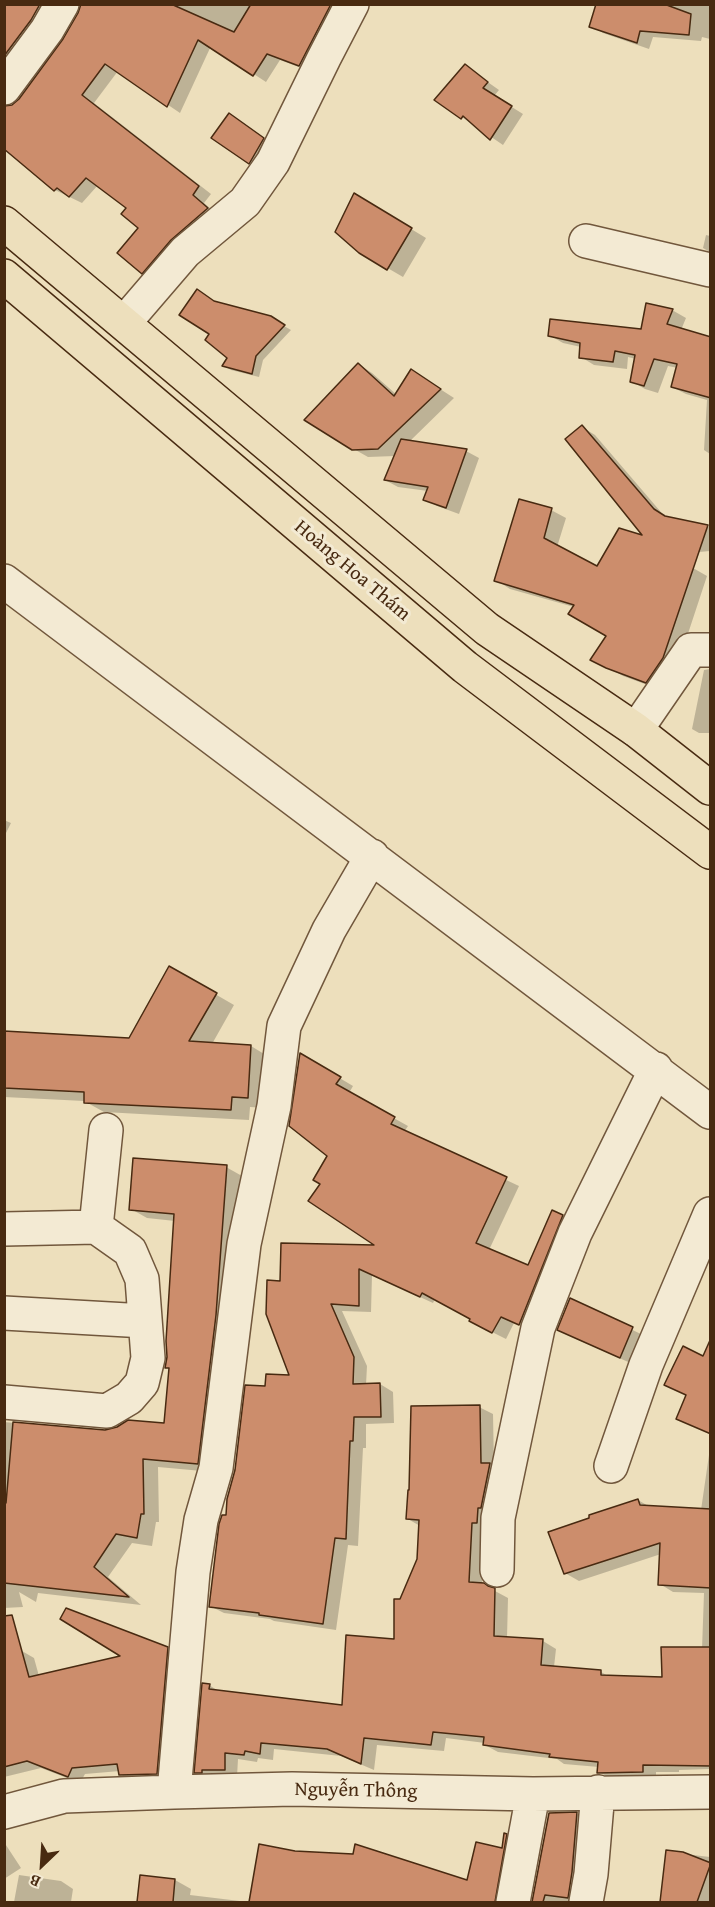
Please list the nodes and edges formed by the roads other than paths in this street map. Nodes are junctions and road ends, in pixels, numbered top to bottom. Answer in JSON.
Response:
{"nodes":[{"id":1,"x":62,"y":4,"type":"edge"},
{"id":2,"x":352,"y":4,"type":"edge"},
{"id":3,"x":4,"y":88,"type":"edge"},
{"id":4,"x":4,"y":224,"type":"edge"},
{"id":5,"x":586,"y":241,"type":"dead end"},
{"id":6,"x":711,"y":270,"type":"edge"},
{"id":7,"x":4,"y":276,"type":"edge"},
{"id":8,"x":124,"y":323,"type":"junction"},
{"id":9,"x":4,"y":581,"type":"edge"},
{"id":10,"x":711,"y":650,"type":"edge"},
{"id":11,"x":636,"y":730,"type":"junction"},
{"id":12,"x":711,"y":788,"type":"edge"},
{"id":13,"x":711,"y":852,"type":"edge"},
{"id":14,"x":372,"y":856,"type":"junction"},
{"id":15,"x":656,"y":1069,"type":"junction"},
{"id":16,"x":711,"y":1112,"type":"edge"},
{"id":17,"x":106,"y":1130,"type":"dead end"},
{"id":18,"x":711,"y":1214,"type":"edge"},
{"id":19,"x":96,"y":1227,"type":"junction"},
{"id":20,"x":4,"y":1229,"type":"edge"},
{"id":21,"x":4,"y":1313,"type":"edge"},
{"id":22,"x":146,"y":1321,"type":"junction"},
{"id":23,"x":4,"y":1402,"type":"edge"},
{"id":24,"x":611,"y":1466,"type":"dead end"},
{"id":25,"x":497,"y":1570,"type":"dead end"},
{"id":26,"x":174,"y":1792,"type":"junction"},
{"id":27,"x":598,"y":1792,"type":"junction"},
{"id":28,"x":711,"y":1792,"type":"edge"},
{"id":29,"x":533,"y":1794,"type":"junction"},
{"id":30,"x":4,"y":1812,"type":"edge"},
{"id":31,"x":513,"y":1902,"type":"edge"},
{"id":32,"x":586,"y":1902,"type":"edge"}],
"edges":[{"from":1,"to":3,"type":"street"},
{"from":2,"to":8,"type":"street"},
{"from":4,"to":8,"type":"main road"},
{"from":5,"to":6,"type":"street"},
{"from":7,"to":13,"type":"main road","name":"Hoàng Hoa Thám"},
{"from":8,"to":11,"type":"main road"},
{"from":9,"to":14,"type":"street"},
{"from":10,"to":11,"type":"street"},
{"from":11,"to":12,"type":"main road"},
{"from":14,"to":15,"type":"street"},
{"from":14,"to":26,"type":"street"},
{"from":15,"to":16,"type":"street"},
{"from":15,"to":25,"type":"street"},
{"from":17,"to":19,"type":"street"},
{"from":18,"to":24,"type":"street"},
{"from":19,"to":20,"type":"street"},
{"from":19,"to":22,"type":"street"},
{"from":21,"to":22,"type":"street"},
{"from":22,"to":23,"type":"street"},
{"from":26,"to":29,"type":"street","name":"Nguyễn Thông"},
{"from":26,"to":30,"type":"street","name":"Nguyễn Thông"},
{"from":27,"to":28,"type":"street","name":"Nguyễn Thông"},
{"from":27,"to":29,"type":"street","name":"Nguyễn Thông"},
{"from":27,"to":32,"type":"street"},
{"from":29,"to":31,"type":"street"}]}
